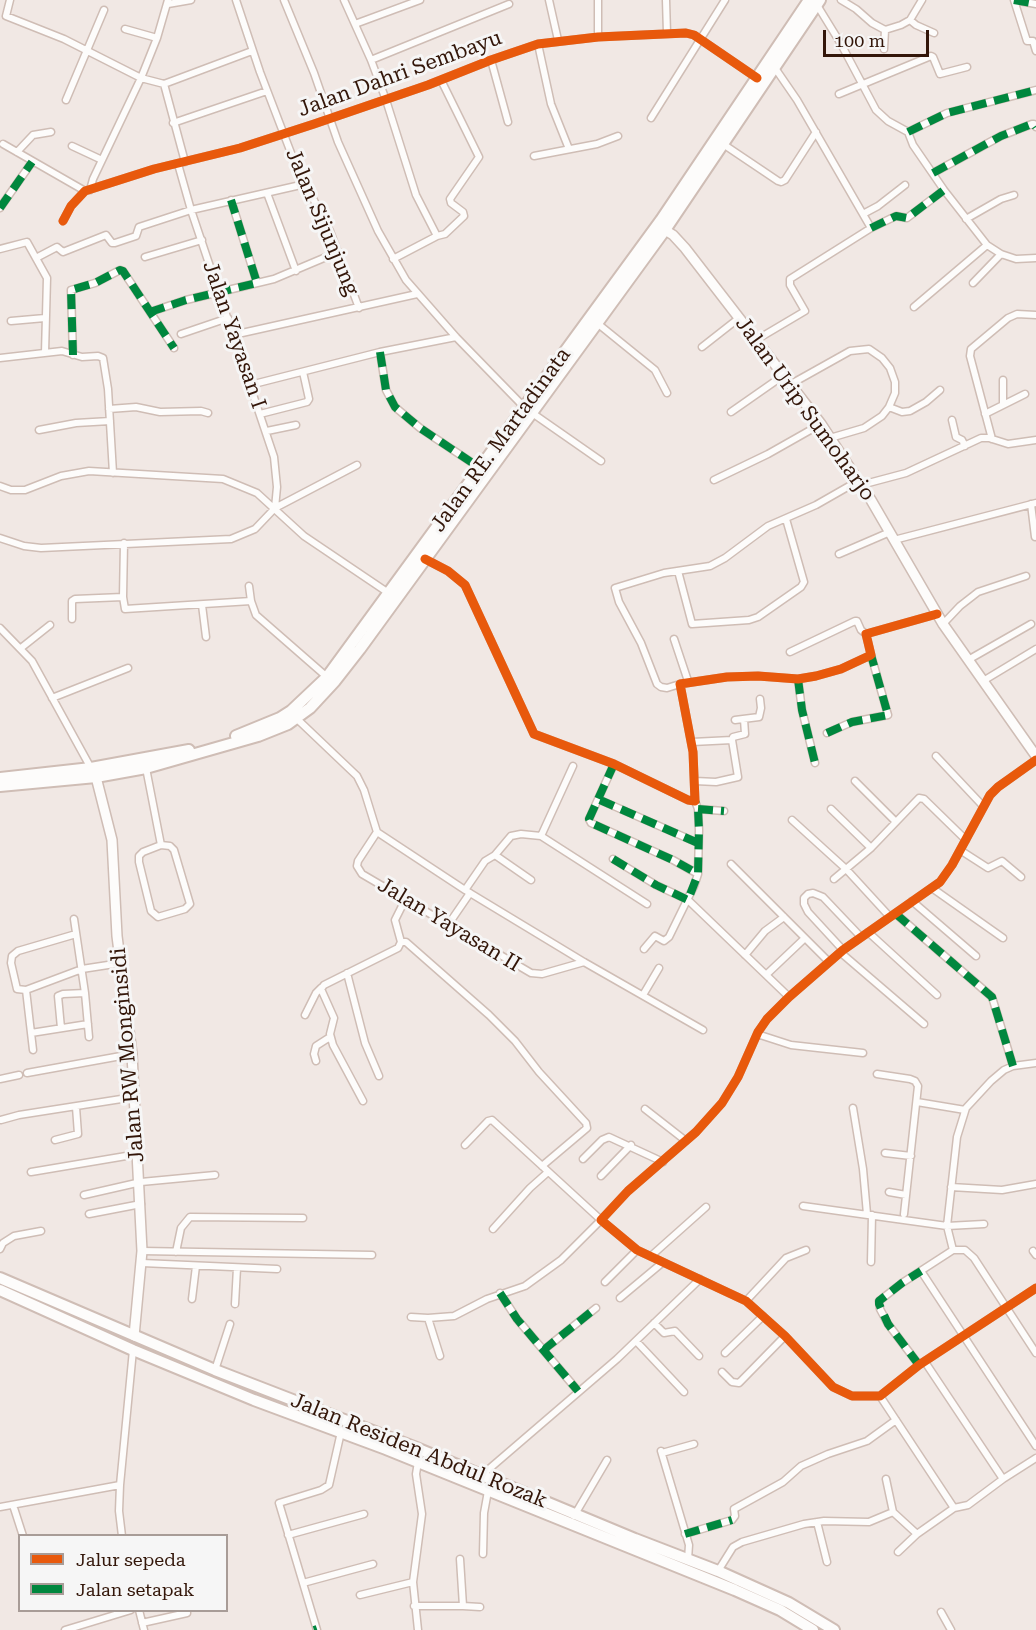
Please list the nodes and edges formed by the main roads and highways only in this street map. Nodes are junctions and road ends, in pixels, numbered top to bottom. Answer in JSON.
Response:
{"nodes":[{"id":1,"x":815,"y":2,"type":"edge"},
{"id":2,"x":761,"y":80,"type":"junction"},
{"id":3,"x":661,"y":228,"type":"junction"},
{"id":4,"x":528,"y":411,"type":"junction"},
{"id":5,"x":393,"y":596,"type":"junction"},
{"id":6,"x":294,"y":715,"type":"junction"},
{"id":7,"x":168,"y":758,"type":"junction"},
{"id":8,"x":94,"y":772,"type":"junction"},
{"id":9,"x":0,"y":778,"type":"edge"},
{"id":10,"x":0,"y":786,"type":"edge"},
{"id":11,"x":0,"y":1278,"type":"edge"},
{"id":12,"x":0,"y":1290,"type":"edge"},
{"id":13,"x":573,"y":1518,"type":"junction"},
{"id":14,"x":813,"y":1630,"type":"edge"},
{"id":15,"x":834,"y":1630,"type":"edge"}],
"edges":[{"from":1,"to":2,"type":"highway","name":"Jalan RE. Martadinata"},
{"from":1,"to":2,"type":"highway"},
{"from":2,"to":3,"type":"highway","name":"Jalan RE. Martadinata"},
{"from":2,"to":3,"type":"highway"},
{"from":3,"to":4,"type":"highway","name":"Jalan RE. Martadinata"},
{"from":3,"to":4,"type":"highway"},
{"from":4,"to":5,"type":"highway"},
{"from":4,"to":5,"type":"highway","name":"Jalan RE. Martadinata"},
{"from":5,"to":6,"type":"highway","name":"Jalan RE. Martadinata"},
{"from":5,"to":6,"type":"highway"},
{"from":6,"to":7,"type":"highway"},
{"from":7,"to":8,"type":"highway"},
{"from":7,"to":8,"type":"highway"},
{"from":8,"to":9,"type":"highway"},
{"from":8,"to":10,"type":"highway"},
{"from":11,"to":13,"type":"highway","name":"Jalan Residen Abdul Rozak"},
{"from":12,"to":13,"type":"highway","name":"Jalan Residen Abdul Rozak"},
{"from":13,"to":14,"type":"highway","name":"Jalan Residen Abdul Rozak"},
{"from":13,"to":15,"type":"highway","name":"Jalan Residen Abdul Rozak"}]}
